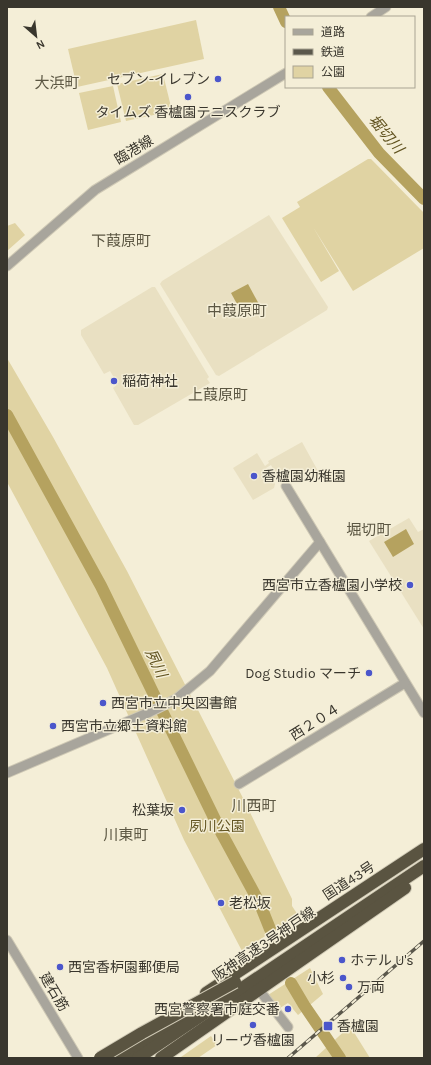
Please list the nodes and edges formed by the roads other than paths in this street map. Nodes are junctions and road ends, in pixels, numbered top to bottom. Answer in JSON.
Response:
{"nodes":[{"id":1,"x":386,"y":7,"type":"edge"},
{"id":2,"x":372,"y":16,"type":"edge"},
{"id":3,"x":285,"y":74,"type":"edge"},
{"id":4,"x":7,"y":266,"type":"edge"},
{"id":5,"x":286,"y":486,"type":"dead end"},
{"id":6,"x":320,"y":542,"type":"junction"},
{"id":7,"x":405,"y":683,"type":"junction"},
{"id":8,"x":424,"y":713,"type":"edge"},
{"id":9,"x":7,"y":773,"type":"edge"},
{"id":10,"x":239,"y":784,"type":"dead end"},
{"id":11,"x":424,"y":849,"type":"edge"},
{"id":12,"x":424,"y":855,"type":"edge"},
{"id":13,"x":422,"y":870,"type":"edge"},
{"id":14,"x":7,"y":940,"type":"edge"},
{"id":15,"x":239,"y":985,"type":"junction"},
{"id":16,"x":264,"y":995,"type":"dead end"},
{"id":17,"x":288,"y":1027,"type":"dead end"},
{"id":18,"x":78,"y":1058,"type":"edge"},
{"id":19,"x":100,"y":1058,"type":"edge"},
{"id":20,"x":112,"y":1058,"type":"edge"},
{"id":21,"x":121,"y":1058,"type":"edge"},
{"id":22,"x":138,"y":1058,"type":"edge"},
{"id":23,"x":156,"y":1058,"type":"edge"},
{"id":24,"x":161,"y":1058,"type":"edge"}],
"edges":[{"from":1,"to":2,"type":"street"},
{"from":3,"to":4,"type":"street","name":"臨港線"},
{"from":5,"to":6,"type":"street"},
{"from":6,"to":7,"type":"street"},
{"from":6,"to":9,"type":"street"},
{"from":7,"to":8,"type":"street"},
{"from":7,"to":10,"type":"street","name":"西２０４"},
{"from":11,"to":20,"type":"highway","name":"国道43号"},
{"from":12,"to":15,"type":"highway","name":"阪神高速3号神戸線"},
{"from":13,"to":15,"type":"highway","name":"阪神高速3号神戸線"},
{"from":13,"to":24,"type":"highway"},
{"from":14,"to":18,"type":"street","name":"建石筋"},
{"from":15,"to":19,"type":"highway","bridge":true},
{"from":15,"to":21,"type":"highway","name":"阪神高速3号神戸線","bridge":true},
{"from":15,"to":22,"type":"highway","name":"阪神高速3号神戸線"},
{"from":15,"to":23,"type":"highway"},
{"from":16,"to":17,"type":"street"}]}
